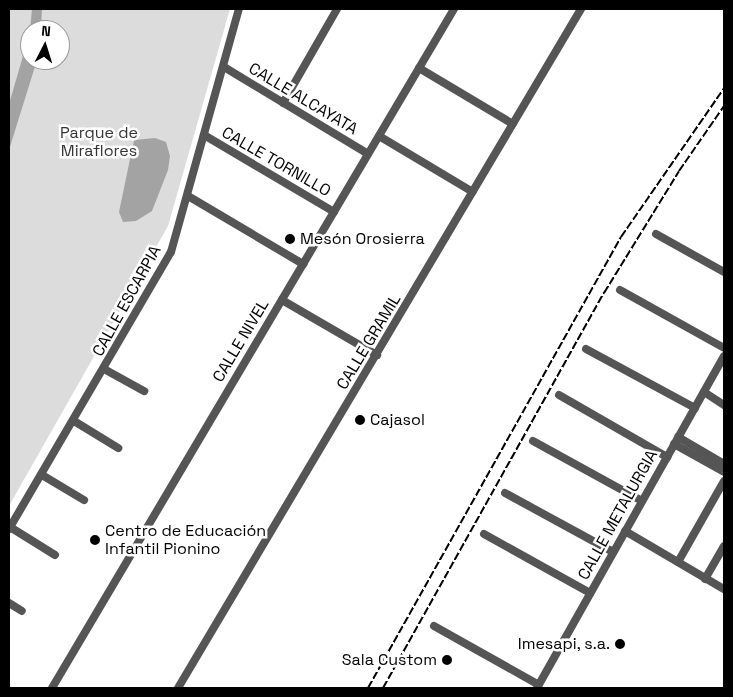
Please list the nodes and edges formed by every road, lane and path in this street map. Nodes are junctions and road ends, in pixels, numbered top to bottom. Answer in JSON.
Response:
{"nodes":[{"id":1,"x":239,"y":9,"type":"edge"},
{"id":2,"x":337,"y":9,"type":"edge"},
{"id":3,"x":454,"y":9,"type":"edge"},
{"id":4,"x":581,"y":9,"type":"edge"},
{"id":5,"x":224,"y":68,"type":"junction"},
{"id":6,"x":419,"y":68,"type":"junction"},
{"id":7,"x":282,"y":103,"type":"junction"},
{"id":8,"x":513,"y":124,"type":"junction"},
{"id":9,"x":204,"y":135,"type":"junction"},
{"id":10,"x":379,"y":136,"type":"junction"},
{"id":11,"x":368,"y":154,"type":"junction"},
{"id":12,"x":473,"y":192,"type":"junction"},
{"id":13,"x":188,"y":196,"type":"junction"},
{"id":14,"x":334,"y":212,"type":"junction"},
{"id":15,"x":656,"y":234,"type":"dead end"},
{"id":16,"x":303,"y":264,"type":"junction"},
{"id":17,"x":724,"y":272,"type":"edge"},
{"id":18,"x":620,"y":290,"type":"dead end"},
{"id":19,"x":282,"y":300,"type":"junction"},
{"id":20,"x":586,"y":348,"type":"dead end"},
{"id":21,"x":724,"y":348,"type":"edge"},
{"id":22,"x":377,"y":355,"type":"junction"},
{"id":23,"x":724,"y":356,"type":"edge"},
{"id":24,"x":104,"y":369,"type":"junction"},
{"id":25,"x":144,"y":392,"type":"dead end"},
{"id":26,"x":704,"y":392,"type":"junction"},
{"id":27,"x":559,"y":395,"type":"dead end"},
{"id":28,"x":724,"y":404,"type":"edge"},
{"id":29,"x":694,"y":408,"type":"junction"},
{"id":30,"x":74,"y":421,"type":"junction"},
{"id":31,"x":533,"y":441,"type":"dead end"},
{"id":32,"x":676,"y":441,"type":"junction"},
{"id":33,"x":118,"y":448,"type":"dead end"},
{"id":34,"x":667,"y":457,"type":"junction"},
{"id":35,"x":724,"y":464,"type":"edge"},
{"id":36,"x":724,"y":472,"type":"edge"},
{"id":37,"x":42,"y":475,"type":"junction"},
{"id":38,"x":724,"y":481,"type":"edge"},
{"id":39,"x":505,"y":493,"type":"dead end"},
{"id":40,"x":84,"y":500,"type":"dead end"},
{"id":41,"x":642,"y":501,"type":"junction"},
{"id":42,"x":9,"y":528,"type":"edge"},
{"id":43,"x":625,"y":531,"type":"junction"},
{"id":44,"x":484,"y":534,"type":"dead end"},
{"id":45,"x":724,"y":546,"type":"edge"},
{"id":46,"x":614,"y":552,"type":"junction"},
{"id":47,"x":55,"y":555,"type":"dead end"},
{"id":48,"x":678,"y":562,"type":"junction"},
{"id":49,"x":705,"y":579,"type":"junction"},
{"id":50,"x":724,"y":589,"type":"edge"},
{"id":51,"x":590,"y":593,"type":"junction"},
{"id":52,"x":9,"y":603,"type":"edge"},
{"id":53,"x":22,"y":611,"type":"dead end"},
{"id":54,"x":434,"y":626,"type":"dead end"},
{"id":55,"x":538,"y":687,"type":"edge"},
{"id":56,"x":52,"y":688,"type":"edge"},
{"id":57,"x":178,"y":688,"type":"edge"}],
"edges":[{"from":1,"to":5,"type":"street","name":"CALLE ESCARPIA"},
{"from":2,"to":7,"type":"street"},
{"from":3,"to":6,"type":"street","name":"CALLE NIVEL"},
{"from":4,"to":8,"type":"street","name":"CALLE GRAMIL"},
{"from":5,"to":7,"type":"street","name":"CALLE ALCAYATA"},
{"from":5,"to":9,"type":"street","name":"CALLE ESCARPIA"},
{"from":6,"to":8,"type":"street"},
{"from":6,"to":10,"type":"street","name":"CALLE NIVEL"},
{"from":7,"to":11,"type":"street","name":"CALLE ALCAYATA"},
{"from":8,"to":12,"type":"street","name":"CALLE GRAMIL"},
{"from":9,"to":13,"type":"street","name":"CALLE ESCARPIA"},
{"from":9,"to":14,"type":"street","name":"CALLE TORNILLO"},
{"from":10,"to":11,"type":"street","name":"CALLE NIVEL"},
{"from":10,"to":12,"type":"street"},
{"from":11,"to":14,"type":"street","name":"CALLE NIVEL"},
{"from":12,"to":22,"type":"street","name":"CALLE GRAMIL"},
{"from":13,"to":16,"type":"street"},
{"from":13,"to":24,"type":"street","name":"CALLE ESCARPIA"},
{"from":14,"to":16,"type":"street","name":"CALLE NIVEL"},
{"from":15,"to":17,"type":"street"},
{"from":16,"to":19,"type":"street","name":"CALLE NIVEL"},
{"from":18,"to":21,"type":"street"},
{"from":19,"to":22,"type":"street"},
{"from":19,"to":56,"type":"street","name":"CALLE NIVEL"},
{"from":20,"to":29,"type":"street"},
{"from":22,"to":57,"type":"street","name":"CALLE GRAMIL"},
{"from":23,"to":26,"type":"street","name":"CALLE METALURGIA"},
{"from":24,"to":25,"type":"street"},
{"from":24,"to":30,"type":"street","name":"CALLE ESCARPIA"},
{"from":26,"to":28,"type":"street"},
{"from":26,"to":29,"type":"street","name":"CALLE METALURGIA"},
{"from":27,"to":34,"type":"street"},
{"from":29,"to":32,"type":"street","name":"CALLE METALURGIA"},
{"from":30,"to":33,"type":"street"},
{"from":30,"to":37,"type":"street","name":"CALLE ESCARPIA"},
{"from":31,"to":41,"type":"street"},
{"from":32,"to":34,"type":"street","name":"CALLE METALURGIA"},
{"from":32,"to":35,"type":"street"},
{"from":32,"to":36,"type":"street"},
{"from":34,"to":41,"type":"street","name":"CALLE METALURGIA"},
{"from":37,"to":40,"type":"street"},
{"from":37,"to":42,"type":"street","name":"CALLE ESCARPIA"},
{"from":38,"to":48,"type":"street"},
{"from":39,"to":46,"type":"street"},
{"from":41,"to":43,"type":"street","name":"CALLE METALURGIA"},
{"from":42,"to":47,"type":"street"},
{"from":43,"to":46,"type":"street","name":"CALLE METALURGIA"},
{"from":43,"to":48,"type":"street"},
{"from":44,"to":51,"type":"street"},
{"from":45,"to":49,"type":"street"},
{"from":46,"to":51,"type":"street","name":"CALLE METALURGIA"},
{"from":48,"to":49,"type":"street"},
{"from":49,"to":50,"type":"street"},
{"from":51,"to":55,"type":"street","name":"CALLE METALURGIA"},
{"from":52,"to":53,"type":"street"},
{"from":54,"to":55,"type":"street"}]}
